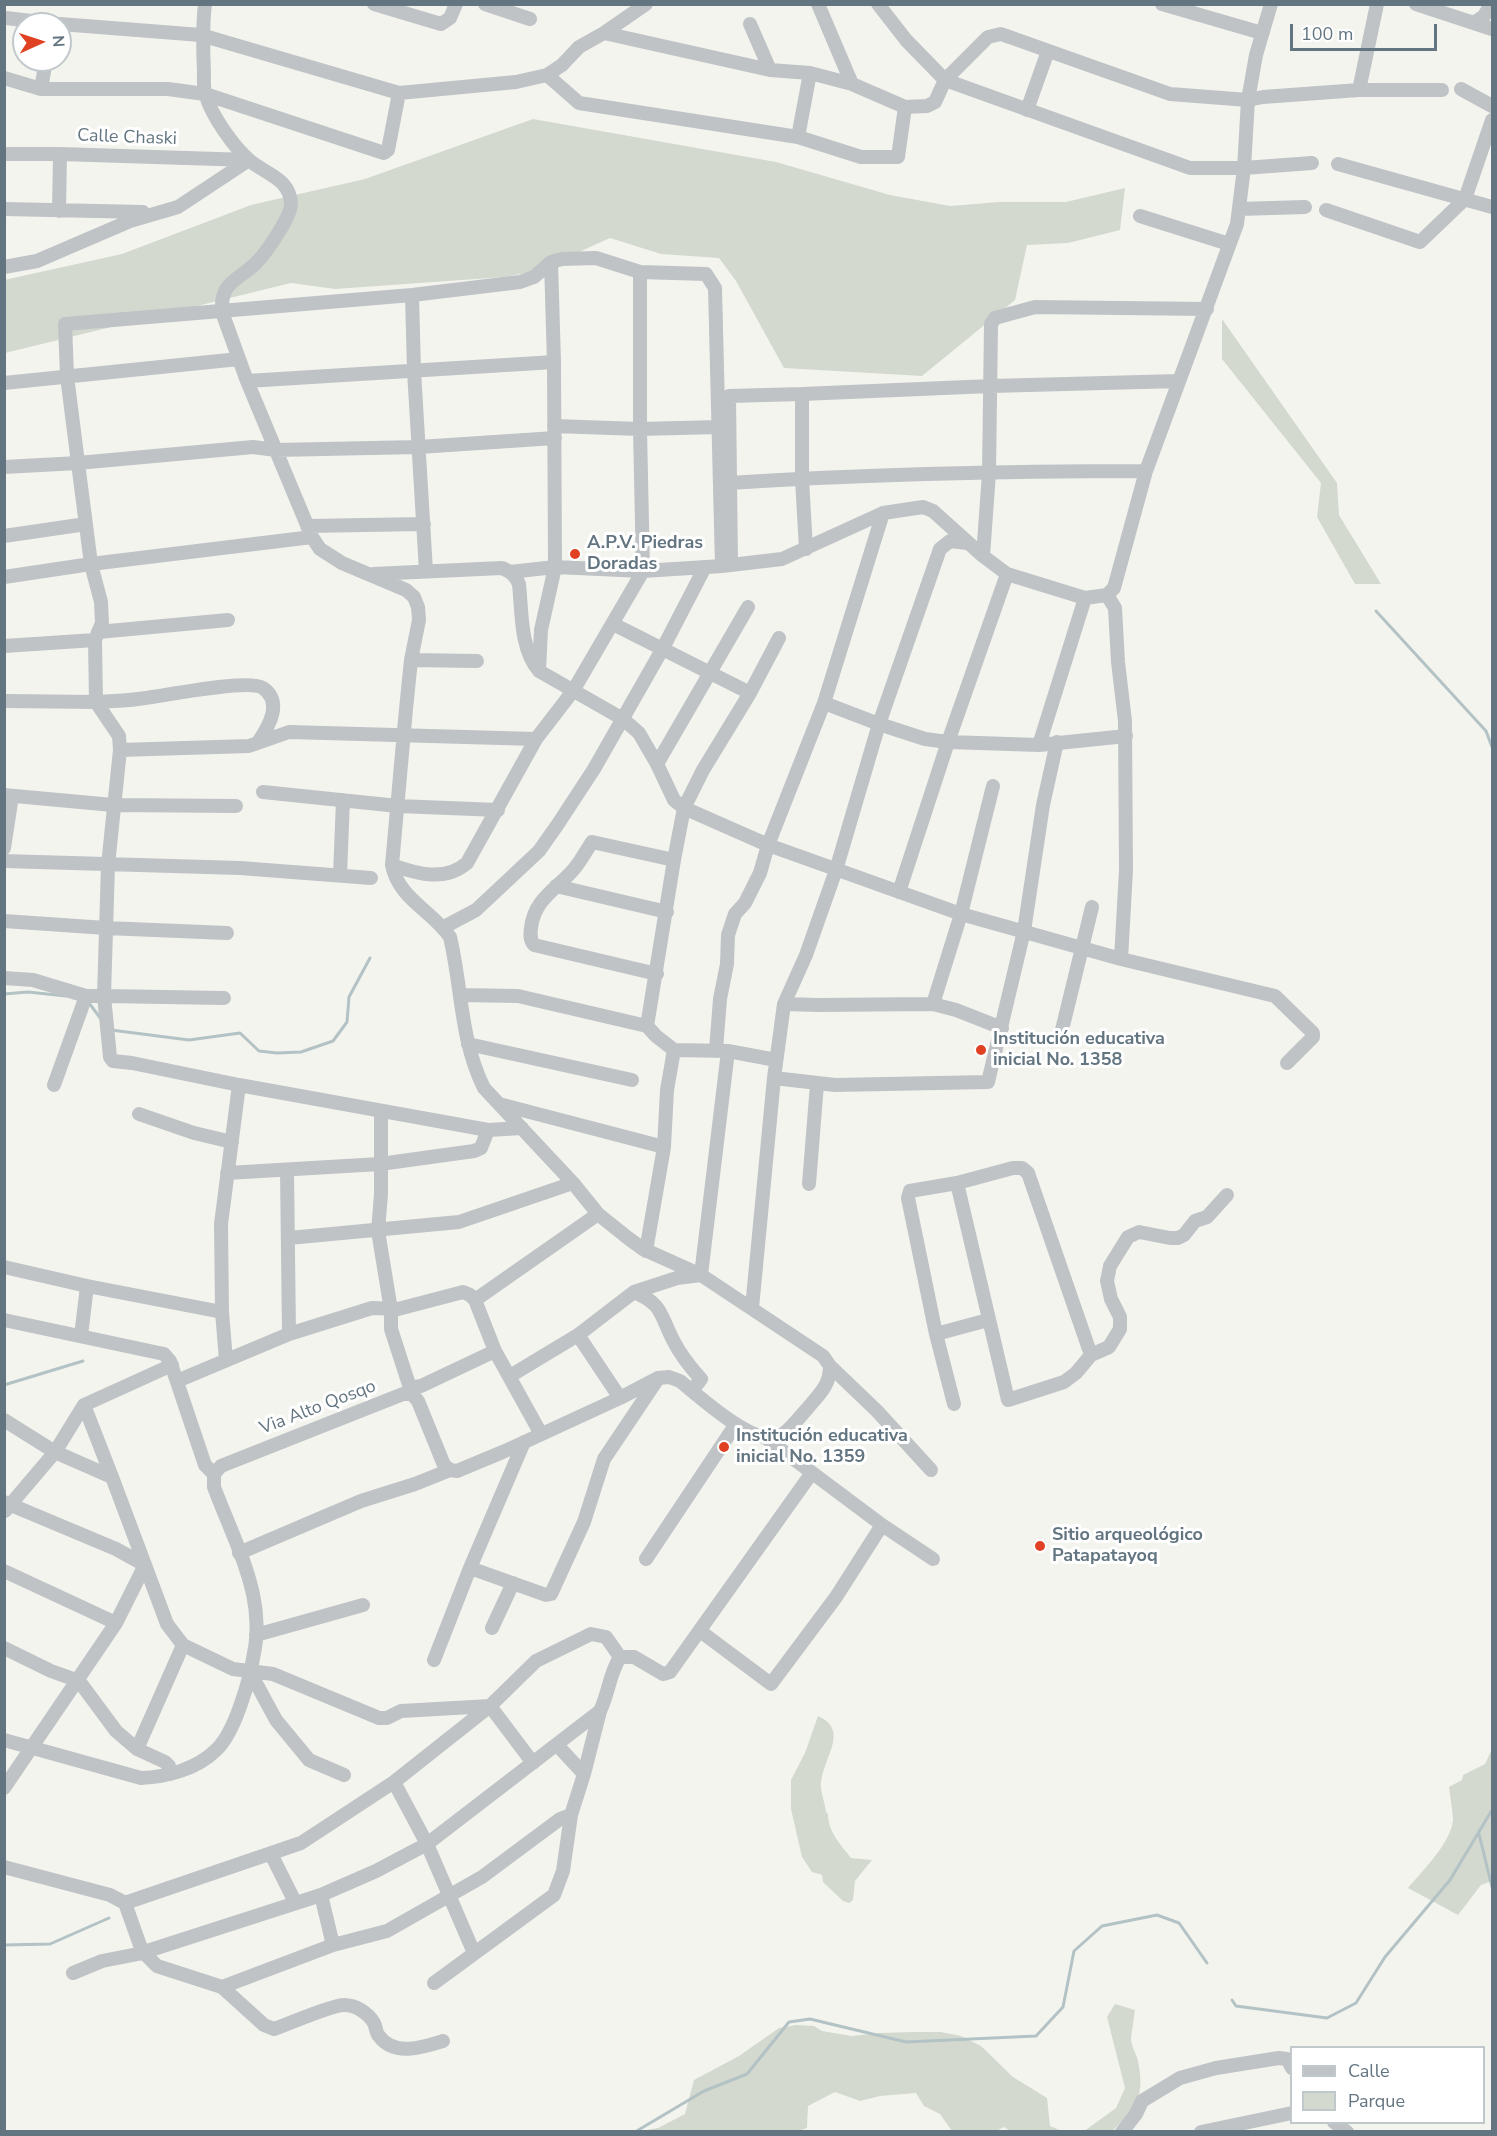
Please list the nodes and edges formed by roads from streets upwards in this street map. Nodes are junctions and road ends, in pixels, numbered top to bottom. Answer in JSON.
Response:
{"nodes":[{"id":1,"x":205,"y":4,"type":"edge"},
{"id":2,"x":374,"y":4,"type":"edge"},
{"id":3,"x":456,"y":4,"type":"edge"},
{"id":4,"x":485,"y":4,"type":"edge"},
{"id":5,"x":818,"y":4,"type":"edge"},
{"id":6,"x":878,"y":4,"type":"edge"},
{"id":7,"x":1162,"y":4,"type":"edge"},
{"id":8,"x":1271,"y":4,"type":"edge"},
{"id":9,"x":1377,"y":4,"type":"edge"},
{"id":10,"x":1416,"y":4,"type":"edge"},
{"id":11,"x":1491,"y":4,"type":"edge"},
{"id":12,"x":643,"y":5,"type":"edge"},
{"id":13,"x":530,"y":19,"type":"dead end"},
{"id":14,"x":1474,"y":22,"type":"junction"},
{"id":15,"x":750,"y":24,"type":"dead end"},
{"id":16,"x":72,"y":25,"type":"edge"},
{"id":17,"x":1492,"y":28,"type":"edge"},
{"id":18,"x":604,"y":33,"type":"junction"},
{"id":19,"x":1262,"y":33,"type":"junction"},
{"id":20,"x":201,"y":35,"type":"junction"},
{"id":21,"x":1048,"y":51,"type":"junction"},
{"id":22,"x":770,"y":70,"type":"junction"},
{"id":23,"x":44,"y":72,"type":"edge"},
{"id":24,"x":810,"y":73,"type":"junction"},
{"id":25,"x":547,"y":75,"type":"junction"},
{"id":26,"x":4,"y":78,"type":"edge"},
{"id":27,"x":945,"y":80,"type":"junction"},
{"id":28,"x":852,"y":84,"type":"junction"},
{"id":29,"x":41,"y":89,"type":"junction"},
{"id":30,"x":1461,"y":89,"type":"dead end"},
{"id":31,"x":1359,"y":90,"type":"junction"},
{"id":32,"x":1442,"y":90,"type":"dead end"},
{"id":33,"x":399,"y":93,"type":"junction"},
{"id":34,"x":205,"y":94,"type":"junction"},
{"id":35,"x":1248,"y":100,"type":"junction"},
{"id":36,"x":1492,"y":106,"type":"edge"},
{"id":37,"x":905,"y":107,"type":"junction"},
{"id":38,"x":1027,"y":110,"type":"junction"},
{"id":39,"x":1492,"y":120,"type":"edge"},
{"id":40,"x":798,"y":137,"type":"junction"},
{"id":41,"x":4,"y":154,"type":"edge"},
{"id":42,"x":60,"y":154,"type":"junction"},
{"id":43,"x":249,"y":160,"type":"junction"},
{"id":44,"x":1312,"y":163,"type":"dead end"},
{"id":45,"x":1338,"y":164,"type":"dead end"},
{"id":46,"x":1244,"y":168,"type":"junction"},
{"id":47,"x":1465,"y":199,"type":"junction"},
{"id":48,"x":1305,"y":207,"type":"dead end"},
{"id":49,"x":1492,"y":207,"type":"edge"},
{"id":50,"x":4,"y":209,"type":"edge"},
{"id":51,"x":1239,"y":209,"type":"junction"},
{"id":52,"x":1326,"y":210,"type":"dead end"},
{"id":53,"x":59,"y":211,"type":"junction"},
{"id":54,"x":159,"y":212,"type":"junction"},
{"id":55,"x":1140,"y":216,"type":"dead end"},
{"id":56,"x":1229,"y":244,"type":"junction"},
{"id":57,"x":551,"y":262,"type":"junction"},
{"id":58,"x":4,"y":267,"type":"edge"},
{"id":59,"x":640,"y":272,"type":"junction"},
{"id":60,"x":412,"y":295,"type":"junction"},
{"id":61,"x":1207,"y":309,"type":"junction"},
{"id":62,"x":222,"y":312,"type":"junction"},
{"id":63,"x":239,"y":359,"type":"junction"},
{"id":64,"x":554,"y":362,"type":"junction"},
{"id":65,"x":414,"y":371,"type":"junction"},
{"id":66,"x":67,"y":376,"type":"junction"},
{"id":67,"x":247,"y":381,"type":"junction"},
{"id":68,"x":1179,"y":381,"type":"junction"},
{"id":69,"x":4,"y":382,"type":"edge"},
{"id":70,"x":991,"y":386,"type":"junction"},
{"id":71,"x":802,"y":394,"type":"junction"},
{"id":72,"x":719,"y":427,"type":"junction"},
{"id":73,"x":640,"y":429,"type":"junction"},
{"id":74,"x":554,"y":432,"type":"junction"},
{"id":75,"x":419,"y":447,"type":"junction"},
{"id":76,"x":276,"y":450,"type":"junction"},
{"id":77,"x":78,"y":463,"type":"junction"},
{"id":78,"x":4,"y":467,"type":"edge"},
{"id":79,"x":1146,"y":471,"type":"junction"},
{"id":80,"x":989,"y":473,"type":"junction"},
{"id":81,"x":802,"y":479,"type":"junction"},
{"id":82,"x":729,"y":483,"type":"junction"},
{"id":83,"x":883,"y":513,"type":"junction"},
{"id":84,"x":86,"y":524,"type":"junction"},
{"id":85,"x":424,"y":525,"type":"junction"},
{"id":86,"x":309,"y":532,"type":"junction"},
{"id":87,"x":4,"y":536,"type":"edge"},
{"id":88,"x":967,"y":543,"type":"junction"},
{"id":89,"x":806,"y":549,"type":"junction"},
{"id":90,"x":983,"y":556,"type":"junction"},
{"id":91,"x":91,"y":564,"type":"junction"},
{"id":92,"x":727,"y":565,"type":"junction"},
{"id":93,"x":555,"y":567,"type":"junction"},
{"id":94,"x":705,"y":567,"type":"junction"},
{"id":95,"x":426,"y":571,"type":"junction"},
{"id":96,"x":643,"y":571,"type":"junction"},
{"id":97,"x":510,"y":572,"type":"junction"},
{"id":98,"x":371,"y":574,"type":"junction"},
{"id":99,"x":1007,"y":574,"type":"junction"},
{"id":100,"x":4,"y":577,"type":"edge"},
{"id":101,"x":1107,"y":595,"type":"junction"},
{"id":102,"x":1085,"y":598,"type":"junction"},
{"id":103,"x":748,"y":607,"type":"dead end"},
{"id":104,"x":228,"y":620,"type":"dead end"},
{"id":105,"x":614,"y":624,"type":"junction"},
{"id":106,"x":97,"y":636,"type":"junction"},
{"id":107,"x":778,"y":638,"type":"dead end"},
{"id":108,"x":4,"y":646,"type":"edge"},
{"id":109,"x":663,"y":648,"type":"junction"},
{"id":110,"x":411,"y":660,"type":"junction"},
{"id":111,"x":477,"y":661,"type":"dead end"},
{"id":112,"x":539,"y":671,"type":"junction"},
{"id":113,"x":710,"y":674,"type":"junction"},
{"id":114,"x":573,"y":691,"type":"junction"},
{"id":115,"x":750,"y":693,"type":"junction"},
{"id":116,"x":4,"y":701,"type":"edge"},
{"id":117,"x":96,"y":702,"type":"junction"},
{"id":118,"x":824,"y":703,"type":"junction"},
{"id":119,"x":623,"y":719,"type":"junction"},
{"id":120,"x":879,"y":724,"type":"junction"},
{"id":121,"x":404,"y":735,"type":"junction"},
{"id":122,"x":1126,"y":736,"type":"junction"},
{"id":123,"x":536,"y":739,"type":"junction"},
{"id":124,"x":259,"y":741,"type":"junction"},
{"id":125,"x":948,"y":742,"type":"junction"},
{"id":126,"x":1057,"y":742,"type":"junction"},
{"id":127,"x":1039,"y":745,"type":"junction"},
{"id":128,"x":120,"y":750,"type":"junction"},
{"id":129,"x":657,"y":764,"type":"junction"},
{"id":130,"x":993,"y":786,"type":"dead end"},
{"id":131,"x":263,"y":792,"type":"dead end"},
{"id":132,"x":8,"y":796,"type":"edge"},
{"id":133,"x":343,"y":800,"type":"junction"},
{"id":134,"x":113,"y":805,"type":"junction"},
{"id":135,"x":236,"y":806,"type":"dead end"},
{"id":136,"x":398,"y":806,"type":"junction"},
{"id":137,"x":684,"y":808,"type":"junction"},
{"id":138,"x":498,"y":810,"type":"junction"},
{"id":139,"x":768,"y":846,"type":"junction"},
{"id":140,"x":4,"y":848,"type":"edge"},
{"id":141,"x":674,"y":860,"type":"junction"},
{"id":142,"x":4,"y":861,"type":"edge"},
{"id":143,"x":108,"y":865,"type":"junction"},
{"id":144,"x":392,"y":865,"type":"junction"},
{"id":145,"x":836,"y":870,"type":"junction"},
{"id":146,"x":340,"y":875,"type":"junction"},
{"id":147,"x":371,"y":878,"type":"dead end"},
{"id":148,"x":556,"y":886,"type":"junction"},
{"id":149,"x":899,"y":892,"type":"junction"},
{"id":150,"x":1092,"y":907,"type":"dead end"},
{"id":151,"x":667,"y":912,"type":"junction"},
{"id":152,"x":961,"y":914,"type":"junction"},
{"id":153,"x":4,"y":921,"type":"edge"},
{"id":154,"x":444,"y":927,"type":"junction"},
{"id":155,"x":106,"y":928,"type":"junction"},
{"id":156,"x":1024,"y":931,"type":"junction"},
{"id":157,"x":227,"y":933,"type":"dead end"},
{"id":158,"x":1082,"y":947,"type":"junction"},
{"id":159,"x":1121,"y":959,"type":"junction"},
{"id":160,"x":657,"y":974,"type":"junction"},
{"id":161,"x":4,"y":978,"type":"edge"},
{"id":162,"x":460,"y":995,"type":"junction"},
{"id":163,"x":86,"y":996,"type":"junction"},
{"id":164,"x":104,"y":996,"type":"junction"},
{"id":165,"x":224,"y":998,"type":"dead end"},
{"id":166,"x":784,"y":1004,"type":"junction"},
{"id":167,"x":933,"y":1004,"type":"junction"},
{"id":168,"x":647,"y":1026,"type":"junction"},
{"id":169,"x":1002,"y":1028,"type":"junction"},
{"id":170,"x":1061,"y":1034,"type":"dead end"},
{"id":171,"x":468,"y":1044,"type":"junction"},
{"id":172,"x":674,"y":1050,"type":"junction"},
{"id":173,"x":722,"y":1051,"type":"junction"},
{"id":174,"x":776,"y":1060,"type":"junction"},
{"id":175,"x":1287,"y":1063,"type":"dead end"},
{"id":176,"x":774,"y":1078,"type":"junction"},
{"id":177,"x":632,"y":1080,"type":"dead end"},
{"id":178,"x":817,"y":1084,"type":"junction"},
{"id":179,"x":54,"y":1085,"type":"dead end"},
{"id":180,"x":239,"y":1085,"type":"junction"},
{"id":181,"x":497,"y":1104,"type":"junction"},
{"id":182,"x":381,"y":1111,"type":"junction"},
{"id":183,"x":139,"y":1114,"type":"dead end"},
{"id":184,"x":522,"y":1128,"type":"junction"},
{"id":185,"x":488,"y":1130,"type":"junction"},
{"id":186,"x":232,"y":1142,"type":"junction"},
{"id":187,"x":664,"y":1147,"type":"junction"},
{"id":188,"x":380,"y":1164,"type":"junction"},
{"id":189,"x":287,"y":1170,"type":"junction"},
{"id":190,"x":228,"y":1173,"type":"junction"},
{"id":191,"x":573,"y":1183,"type":"junction"},
{"id":192,"x":957,"y":1183,"type":"junction"},
{"id":193,"x":809,"y":1184,"type":"dead end"},
{"id":194,"x":1227,"y":1195,"type":"dead end"},
{"id":195,"x":598,"y":1214,"type":"junction"},
{"id":196,"x":378,"y":1231,"type":"junction"},
{"id":197,"x":289,"y":1238,"type":"junction"},
{"id":198,"x":646,"y":1251,"type":"junction"},
{"id":199,"x":4,"y":1267,"type":"edge"},
{"id":200,"x":701,"y":1275,"type":"junction"},
{"id":201,"x":87,"y":1286,"type":"junction"},
{"id":202,"x":633,"y":1292,"type":"junction"},
{"id":203,"x":475,"y":1300,"type":"junction"},
{"id":204,"x":752,"y":1308,"type":"junction"},
{"id":205,"x":391,"y":1310,"type":"junction"},
{"id":206,"x":222,"y":1312,"type":"junction"},
{"id":207,"x":4,"y":1320,"type":"edge"},
{"id":208,"x":988,"y":1320,"type":"junction"},
{"id":209,"x":289,"y":1334,"type":"junction"},
{"id":210,"x":936,"y":1334,"type":"junction"},
{"id":211,"x":578,"y":1335,"type":"junction"},
{"id":212,"x":81,"y":1336,"type":"junction"},
{"id":213,"x":495,"y":1351,"type":"junction"},
{"id":214,"x":1090,"y":1355,"type":"junction"},
{"id":215,"x":226,"y":1360,"type":"junction"},
{"id":216,"x":172,"y":1365,"type":"junction"},
{"id":217,"x":830,"y":1366,"type":"junction"},
{"id":218,"x":510,"y":1376,"type":"junction"},
{"id":219,"x":658,"y":1378,"type":"junction"},
{"id":220,"x":177,"y":1381,"type":"junction"},
{"id":221,"x":411,"y":1391,"type":"junction"},
{"id":222,"x":692,"y":1391,"type":"junction"},
{"id":223,"x":620,"y":1398,"type":"junction"},
{"id":224,"x":954,"y":1404,"type":"dead end"},
{"id":225,"x":84,"y":1405,"type":"junction"},
{"id":226,"x":4,"y":1420,"type":"edge"},
{"id":227,"x":736,"y":1424,"type":"junction"},
{"id":228,"x":541,"y":1434,"type":"junction"},
{"id":229,"x":767,"y":1439,"type":"junction"},
{"id":230,"x":524,"y":1442,"type":"junction"},
{"id":231,"x":55,"y":1452,"type":"junction"},
{"id":232,"x":450,"y":1470,"type":"junction"},
{"id":233,"x":931,"y":1470,"type":"dead end"},
{"id":234,"x":214,"y":1474,"type":"junction"},
{"id":235,"x":811,"y":1474,"type":"junction"},
{"id":236,"x":112,"y":1477,"type":"junction"},
{"id":237,"x":6,"y":1506,"type":"edge"},
{"id":238,"x":882,"y":1525,"type":"junction"},
{"id":239,"x":239,"y":1553,"type":"junction"},
{"id":240,"x":646,"y":1559,"type":"dead end"},
{"id":241,"x":933,"y":1559,"type":"dead end"},
{"id":242,"x":145,"y":1565,"type":"junction"},
{"id":243,"x":470,"y":1568,"type":"junction"},
{"id":244,"x":4,"y":1571,"type":"edge"},
{"id":245,"x":513,"y":1583,"type":"junction"},
{"id":246,"x":363,"y":1605,"type":"dead end"},
{"id":247,"x":116,"y":1623,"type":"junction"},
{"id":248,"x":492,"y":1628,"type":"dead end"},
{"id":249,"x":700,"y":1631,"type":"junction"},
{"id":250,"x":256,"y":1635,"type":"junction"},
{"id":251,"x":183,"y":1645,"type":"junction"},
{"id":252,"x":7,"y":1653,"type":"edge"},
{"id":253,"x":620,"y":1657,"type":"junction"},
{"id":254,"x":434,"y":1660,"type":"dead end"},
{"id":255,"x":250,"y":1672,"type":"junction"},
{"id":256,"x":79,"y":1681,"type":"junction"},
{"id":257,"x":490,"y":1706,"type":"junction"},
{"id":258,"x":600,"y":1711,"type":"junction"},
{"id":259,"x":4,"y":1740,"type":"edge"},
{"id":260,"x":557,"y":1745,"type":"junction"},
{"id":261,"x":34,"y":1747,"type":"junction"},
{"id":262,"x":137,"y":1749,"type":"junction"},
{"id":263,"x":533,"y":1763,"type":"junction"},
{"id":264,"x":170,"y":1774,"type":"junction"},
{"id":265,"x":584,"y":1774,"type":"junction"},
{"id":266,"x":344,"y":1775,"type":"dead end"},
{"id":267,"x":394,"y":1782,"type":"junction"},
{"id":268,"x":4,"y":1788,"type":"edge"},
{"id":269,"x":571,"y":1815,"type":"junction"},
{"id":270,"x":427,"y":1844,"type":"junction"},
{"id":271,"x":272,"y":1854,"type":"junction"},
{"id":272,"x":4,"y":1867,"type":"edge"},
{"id":273,"x":321,"y":1895,"type":"junction"},
{"id":274,"x":450,"y":1896,"type":"junction"},
{"id":275,"x":295,"y":1902,"type":"junction"},
{"id":276,"x":125,"y":1904,"type":"junction"},
{"id":277,"x":333,"y":1944,"type":"junction"},
{"id":278,"x":142,"y":1951,"type":"junction"},
{"id":279,"x":474,"y":1953,"type":"junction"},
{"id":280,"x":73,"y":1973,"type":"dead end"},
{"id":281,"x":434,"y":1983,"type":"dead end"},
{"id":282,"x":222,"y":1987,"type":"junction"},
{"id":283,"x":443,"y":2041,"type":"dead end"},
{"id":284,"x":1290,"y":2064,"type":"edge"},
{"id":285,"x":1290,"y":2114,"type":"edge"},
{"id":286,"x":1122,"y":2132,"type":"edge"},
{"id":287,"x":1201,"y":2132,"type":"edge"}],
"edges":[{"from":1,"to":20,"type":"street"},
{"from":2,"to":3,"type":"street"},
{"from":4,"to":13,"type":"street"},
{"from":5,"to":28,"type":"street"},
{"from":6,"to":27,"type":"street"},
{"from":7,"to":19,"type":"street"},
{"from":8,"to":19,"type":"street"},
{"from":9,"to":31,"type":"street"},
{"from":10,"to":14,"type":"street"},
{"from":11,"to":14,"type":"street"},
{"from":12,"to":18,"type":"street"},
{"from":14,"to":17,"type":"street"},
{"from":15,"to":22,"type":"street"},
{"from":16,"to":20,"type":"street"},
{"from":18,"to":22,"type":"street"},
{"from":18,"to":25,"type":"street"},
{"from":19,"to":35,"type":"street"},
{"from":20,"to":33,"type":"street"},
{"from":20,"to":34,"type":"street"},
{"from":21,"to":27,"type":"street"},
{"from":21,"to":35,"type":"street"},
{"from":21,"to":38,"type":"street"},
{"from":22,"to":24,"type":"street"},
{"from":23,"to":29,"type":"street"},
{"from":24,"to":28,"type":"street"},
{"from":24,"to":40,"type":"street"},
{"from":25,"to":33,"type":"street"},
{"from":25,"to":40,"type":"street"},
{"from":26,"to":29,"type":"street"},
{"from":27,"to":37,"type":"street"},
{"from":27,"to":38,"type":"street"},
{"from":28,"to":37,"type":"street"},
{"from":29,"to":34,"type":"street"},
{"from":30,"to":36,"type":"street"},
{"from":31,"to":32,"type":"street"},
{"from":31,"to":35,"type":"street"},
{"from":33,"to":34,"type":"street"},
{"from":34,"to":43,"type":"street"},
{"from":35,"to":46,"type":"street"},
{"from":37,"to":40,"type":"street"},
{"from":38,"to":46,"type":"street"},
{"from":39,"to":47,"type":"street"},
{"from":41,"to":42,"type":"street","name":"Calle Chaski"},
{"from":42,"to":43,"type":"street","name":"Calle Chaski"},
{"from":42,"to":53,"type":"street"},
{"from":43,"to":54,"type":"street"},
{"from":43,"to":62,"type":"street"},
{"from":44,"to":46,"type":"street"},
{"from":45,"to":47,"type":"street"},
{"from":46,"to":51,"type":"street"},
{"from":47,"to":49,"type":"street"},
{"from":47,"to":52,"type":"street"},
{"from":48,"to":51,"type":"street"},
{"from":50,"to":53,"type":"street"},
{"from":51,"to":56,"type":"street"},
{"from":53,"to":54,"type":"street"},
{"from":54,"to":58,"type":"street"},
{"from":55,"to":56,"type":"street"},
{"from":56,"to":61,"type":"street"},
{"from":57,"to":59,"type":"street"},
{"from":57,"to":60,"type":"street"},
{"from":57,"to":64,"type":"street"},
{"from":59,"to":72,"type":"street"},
{"from":59,"to":73,"type":"street"},
{"from":60,"to":62,"type":"street"},
{"from":60,"to":65,"type":"street"},
{"from":61,"to":68,"type":"street"},
{"from":61,"to":70,"type":"street"},
{"from":62,"to":63,"type":"street"},
{"from":62,"to":66,"type":"street"},
{"from":63,"to":66,"type":"street"},
{"from":63,"to":67,"type":"street"},
{"from":64,"to":65,"type":"street"},
{"from":64,"to":74,"type":"street"},
{"from":65,"to":67,"type":"street"},
{"from":65,"to":75,"type":"street"},
{"from":66,"to":69,"type":"street"},
{"from":66,"to":77,"type":"street"},
{"from":67,"to":76,"type":"street"},
{"from":68,"to":70,"type":"street"},
{"from":68,"to":79,"type":"street"},
{"from":70,"to":71,"type":"street"},
{"from":70,"to":80,"type":"street"},
{"from":71,"to":81,"type":"street"},
{"from":71,"to":82,"type":"street"},
{"from":72,"to":73,"type":"street"},
{"from":72,"to":92,"type":"street"},
{"from":73,"to":74,"type":"street"},
{"from":73,"to":96,"type":"street"},
{"from":74,"to":75,"type":"street"},
{"from":74,"to":93,"type":"street"},
{"from":75,"to":76,"type":"street"},
{"from":75,"to":85,"type":"street"},
{"from":76,"to":77,"type":"street"},
{"from":76,"to":86,"type":"street"},
{"from":77,"to":78,"type":"street"},
{"from":77,"to":84,"type":"street"},
{"from":79,"to":80,"type":"street"},
{"from":79,"to":101,"type":"street"},
{"from":80,"to":81,"type":"street"},
{"from":80,"to":90,"type":"street"},
{"from":81,"to":82,"type":"street"},
{"from":81,"to":89,"type":"street"},
{"from":82,"to":92,"type":"street"},
{"from":83,"to":88,"type":"street"},
{"from":83,"to":89,"type":"street"},
{"from":83,"to":118,"type":"street"},
{"from":84,"to":87,"type":"street"},
{"from":84,"to":91,"type":"street"},
{"from":85,"to":86,"type":"street"},
{"from":85,"to":95,"type":"street"},
{"from":86,"to":91,"type":"street"},
{"from":86,"to":98,"type":"street"},
{"from":88,"to":90,"type":"street"},
{"from":88,"to":120,"type":"street"},
{"from":89,"to":92,"type":"street"},
{"from":90,"to":99,"type":"street"},
{"from":91,"to":100,"type":"street"},
{"from":91,"to":106,"type":"street"},
{"from":92,"to":94,"type":"street"},
{"from":93,"to":96,"type":"street"},
{"from":93,"to":97,"type":"street"},
{"from":93,"to":112,"type":"street"},
{"from":94,"to":96,"type":"street"},
{"from":94,"to":109,"type":"street"},
{"from":95,"to":97,"type":"street"},
{"from":95,"to":98,"type":"street"},
{"from":96,"to":105,"type":"street"},
{"from":97,"to":112,"type":"street"},
{"from":98,"to":110,"type":"street"},
{"from":99,"to":102,"type":"street"},
{"from":99,"to":125,"type":"street"},
{"from":101,"to":102,"type":"street"},
{"from":101,"to":122,"type":"street"},
{"from":102,"to":127,"type":"street"},
{"from":103,"to":113,"type":"street"},
{"from":104,"to":106,"type":"street"},
{"from":105,"to":109,"type":"street"},
{"from":105,"to":114,"type":"street"},
{"from":106,"to":108,"type":"street"},
{"from":106,"to":117,"type":"street"},
{"from":107,"to":115,"type":"street"},
{"from":109,"to":113,"type":"street"},
{"from":109,"to":119,"type":"street"},
{"from":110,"to":111,"type":"street"},
{"from":110,"to":121,"type":"street"},
{"from":112,"to":114,"type":"street"},
{"from":113,"to":115,"type":"street"},
{"from":113,"to":129,"type":"street"},
{"from":114,"to":119,"type":"street"},
{"from":114,"to":123,"type":"street"},
{"from":115,"to":137,"type":"street"},
{"from":116,"to":117,"type":"street"},
{"from":117,"to":124,"type":"street"},
{"from":117,"to":128,"type":"street"},
{"from":118,"to":120,"type":"street"},
{"from":118,"to":139,"type":"street"},
{"from":119,"to":129,"type":"street"},
{"from":119,"to":154,"type":"street"},
{"from":120,"to":125,"type":"street"},
{"from":120,"to":145,"type":"street"},
{"from":121,"to":123,"type":"street"},
{"from":121,"to":124,"type":"street"},
{"from":121,"to":136,"type":"street"},
{"from":122,"to":126,"type":"street"},
{"from":122,"to":159,"type":"street"},
{"from":123,"to":138,"type":"street"},
{"from":124,"to":128,"type":"street"},
{"from":125,"to":127,"type":"street"},
{"from":125,"to":149,"type":"street"},
{"from":126,"to":127,"type":"street"},
{"from":126,"to":156,"type":"street"},
{"from":128,"to":134,"type":"street"},
{"from":129,"to":137,"type":"street"},
{"from":130,"to":152,"type":"street"},
{"from":131,"to":133,"type":"street"},
{"from":132,"to":134,"type":"street"},
{"from":132,"to":140,"type":"street"},
{"from":133,"to":136,"type":"street"},
{"from":133,"to":146,"type":"street"},
{"from":134,"to":135,"type":"street"},
{"from":134,"to":143,"type":"street"},
{"from":136,"to":138,"type":"street"},
{"from":136,"to":144,"type":"street"},
{"from":137,"to":139,"type":"street"},
{"from":137,"to":141,"type":"street"},
{"from":138,"to":144,"type":"street"},
{"from":139,"to":145,"type":"street"},
{"from":139,"to":173,"type":"street"},
{"from":141,"to":148,"type":"street"},
{"from":141,"to":151,"type":"street"},
{"from":142,"to":143,"type":"street"},
{"from":143,"to":146,"type":"street"},
{"from":143,"to":155,"type":"street"},
{"from":144,"to":154,"type":"street"},
{"from":145,"to":149,"type":"street"},
{"from":145,"to":166,"type":"street"},
{"from":146,"to":147,"type":"street"},
{"from":148,"to":151,"type":"street"},
{"from":148,"to":160,"type":"street"},
{"from":149,"to":152,"type":"street"},
{"from":150,"to":158,"type":"street"},
{"from":151,"to":160,"type":"street"},
{"from":152,"to":156,"type":"street"},
{"from":152,"to":167,"type":"street"},
{"from":153,"to":155,"type":"street"},
{"from":154,"to":162,"type":"street"},
{"from":155,"to":157,"type":"street"},
{"from":155,"to":164,"type":"street"},
{"from":156,"to":158,"type":"street"},
{"from":156,"to":169,"type":"street"},
{"from":158,"to":159,"type":"street"},
{"from":158,"to":170,"type":"street"},
{"from":159,"to":175,"type":"street"},
{"from":160,"to":168,"type":"street"},
{"from":161,"to":163,"type":"street"},
{"from":162,"to":168,"type":"street"},
{"from":162,"to":171,"type":"street"},
{"from":163,"to":164,"type":"street"},
{"from":163,"to":179,"type":"street"},
{"from":164,"to":165,"type":"street"},
{"from":164,"to":180,"type":"street"},
{"from":166,"to":167,"type":"street"},
{"from":166,"to":174,"type":"street"},
{"from":167,"to":169,"type":"street"},
{"from":168,"to":172,"type":"street"},
{"from":169,"to":178,"type":"street"},
{"from":171,"to":177,"type":"street"},
{"from":171,"to":181,"type":"street"},
{"from":172,"to":173,"type":"street"},
{"from":172,"to":187,"type":"street"},
{"from":173,"to":174,"type":"street"},
{"from":173,"to":200,"type":"street"},
{"from":174,"to":176,"type":"street"},
{"from":176,"to":178,"type":"street"},
{"from":176,"to":204,"type":"street"},
{"from":178,"to":193,"type":"street"},
{"from":180,"to":182,"type":"street"},
{"from":180,"to":186,"type":"street"},
{"from":181,"to":184,"type":"street"},
{"from":181,"to":187,"type":"street"},
{"from":182,"to":185,"type":"street"},
{"from":182,"to":188,"type":"street"},
{"from":183,"to":186,"type":"street"},
{"from":184,"to":185,"type":"street"},
{"from":184,"to":191,"type":"street"},
{"from":185,"to":188,"type":"street"},
{"from":186,"to":190,"type":"street"},
{"from":187,"to":198,"type":"street"},
{"from":188,"to":189,"type":"street"},
{"from":188,"to":196,"type":"street"},
{"from":189,"to":190,"type":"street"},
{"from":189,"to":197,"type":"street"},
{"from":190,"to":206,"type":"street"},
{"from":191,"to":195,"type":"street"},
{"from":191,"to":196,"type":"street"},
{"from":192,"to":208,"type":"street"},
{"from":192,"to":210,"type":"street"},
{"from":192,"to":214,"type":"street"},
{"from":194,"to":214,"type":"street"},
{"from":195,"to":198,"type":"street"},
{"from":195,"to":203,"type":"street"},
{"from":196,"to":197,"type":"street"},
{"from":196,"to":205,"type":"street"},
{"from":197,"to":209,"type":"street"},
{"from":198,"to":200,"type":"street"},
{"from":199,"to":201,"type":"street"},
{"from":200,"to":202,"type":"street"},
{"from":200,"to":204,"type":"street"},
{"from":201,"to":206,"type":"street"},
{"from":201,"to":212,"type":"street"},
{"from":202,"to":211,"type":"street"},
{"from":202,"to":222,"type":"street"},
{"from":203,"to":205,"type":"street"},
{"from":203,"to":213,"type":"street"},
{"from":204,"to":217,"type":"street"},
{"from":205,"to":209,"type":"street"},
{"from":205,"to":221,"type":"street"},
{"from":206,"to":215,"type":"street"},
{"from":207,"to":212,"type":"street"},
{"from":208,"to":210,"type":"street"},
{"from":208,"to":214,"type":"street"},
{"from":209,"to":215,"type":"street"},
{"from":210,"to":224,"type":"street"},
{"from":211,"to":218,"type":"street"},
{"from":211,"to":223,"type":"street"},
{"from":212,"to":216,"type":"street"},
{"from":213,"to":218,"type":"street"},
{"from":213,"to":221,"type":"street","name":"Via Alto Qosqo"},
{"from":215,"to":220,"type":"street"},
{"from":216,"to":220,"type":"street"},
{"from":216,"to":225,"type":"street"},
{"from":217,"to":229,"type":"street"},
{"from":217,"to":233,"type":"street"},
{"from":218,"to":228,"type":"street"},
{"from":219,"to":222,"type":"street"},
{"from":219,"to":223,"type":"street"},
{"from":219,"to":245,"type":"street"},
{"from":220,"to":234,"type":"street"},
{"from":221,"to":232,"type":"street"},
{"from":221,"to":234,"type":"street","name":"Via Alto Qosqo"},
{"from":222,"to":227,"type":"street"},
{"from":223,"to":228,"type":"street"},
{"from":225,"to":231,"type":"street"},
{"from":225,"to":236,"type":"street"},
{"from":226,"to":231,"type":"street"},
{"from":227,"to":229,"type":"street"},
{"from":227,"to":240,"type":"street"},
{"from":228,"to":230,"type":"street"},
{"from":229,"to":235,"type":"street"},
{"from":230,"to":232,"type":"street"},
{"from":230,"to":243,"type":"street"},
{"from":231,"to":236,"type":"street"},
{"from":231,"to":237,"type":"street"},
{"from":232,"to":239,"type":"street"},
{"from":234,"to":239,"type":"street"},
{"from":235,"to":238,"type":"street"},
{"from":235,"to":249,"type":"street"},
{"from":236,"to":242,"type":"street"},
{"from":237,"to":242,"type":"street"},
{"from":238,"to":241,"type":"street"},
{"from":238,"to":249,"type":"street"},
{"from":239,"to":250,"type":"street"},
{"from":242,"to":247,"type":"street"},
{"from":242,"to":251,"type":"street"},
{"from":243,"to":245,"type":"street"},
{"from":243,"to":254,"type":"street"},
{"from":244,"to":247,"type":"street"},
{"from":245,"to":248,"type":"street"},
{"from":246,"to":250,"type":"street"},
{"from":247,"to":256,"type":"street"},
{"from":249,"to":253,"type":"street"},
{"from":250,"to":255,"type":"street"},
{"from":251,"to":255,"type":"street"},
{"from":251,"to":262,"type":"street"},
{"from":252,"to":256,"type":"street"},
{"from":253,"to":257,"type":"street"},
{"from":253,"to":258,"type":"street"},
{"from":255,"to":257,"type":"street"},
{"from":255,"to":264,"type":"street"},
{"from":255,"to":266,"type":"street"},
{"from":256,"to":261,"type":"street"},
{"from":256,"to":262,"type":"street"},
{"from":257,"to":263,"type":"street"},
{"from":257,"to":267,"type":"street"},
{"from":258,"to":260,"type":"street"},
{"from":258,"to":265,"type":"street"},
{"from":259,"to":261,"type":"street"},
{"from":260,"to":263,"type":"street"},
{"from":260,"to":265,"type":"street"},
{"from":261,"to":264,"type":"street"},
{"from":261,"to":268,"type":"street"},
{"from":262,"to":264,"type":"street"},
{"from":263,"to":270,"type":"street"},
{"from":265,"to":269,"type":"street"},
{"from":267,"to":270,"type":"street"},
{"from":267,"to":271,"type":"street"},
{"from":269,"to":274,"type":"street"},
{"from":269,"to":279,"type":"street"},
{"from":270,"to":273,"type":"street"},
{"from":270,"to":274,"type":"street"},
{"from":271,"to":275,"type":"street"},
{"from":271,"to":276,"type":"street"},
{"from":272,"to":276,"type":"street"},
{"from":273,"to":275,"type":"street"},
{"from":273,"to":277,"type":"street"},
{"from":274,"to":277,"type":"street"},
{"from":274,"to":279,"type":"street"},
{"from":275,"to":278,"type":"street"},
{"from":276,"to":278,"type":"street"},
{"from":277,"to":282,"type":"street"},
{"from":278,"to":280,"type":"street"},
{"from":278,"to":282,"type":"street"},
{"from":279,"to":281,"type":"street"},
{"from":282,"to":283,"type":"street"},
{"from":284,"to":286,"type":"street"},
{"from":285,"to":287,"type":"street"}]}
